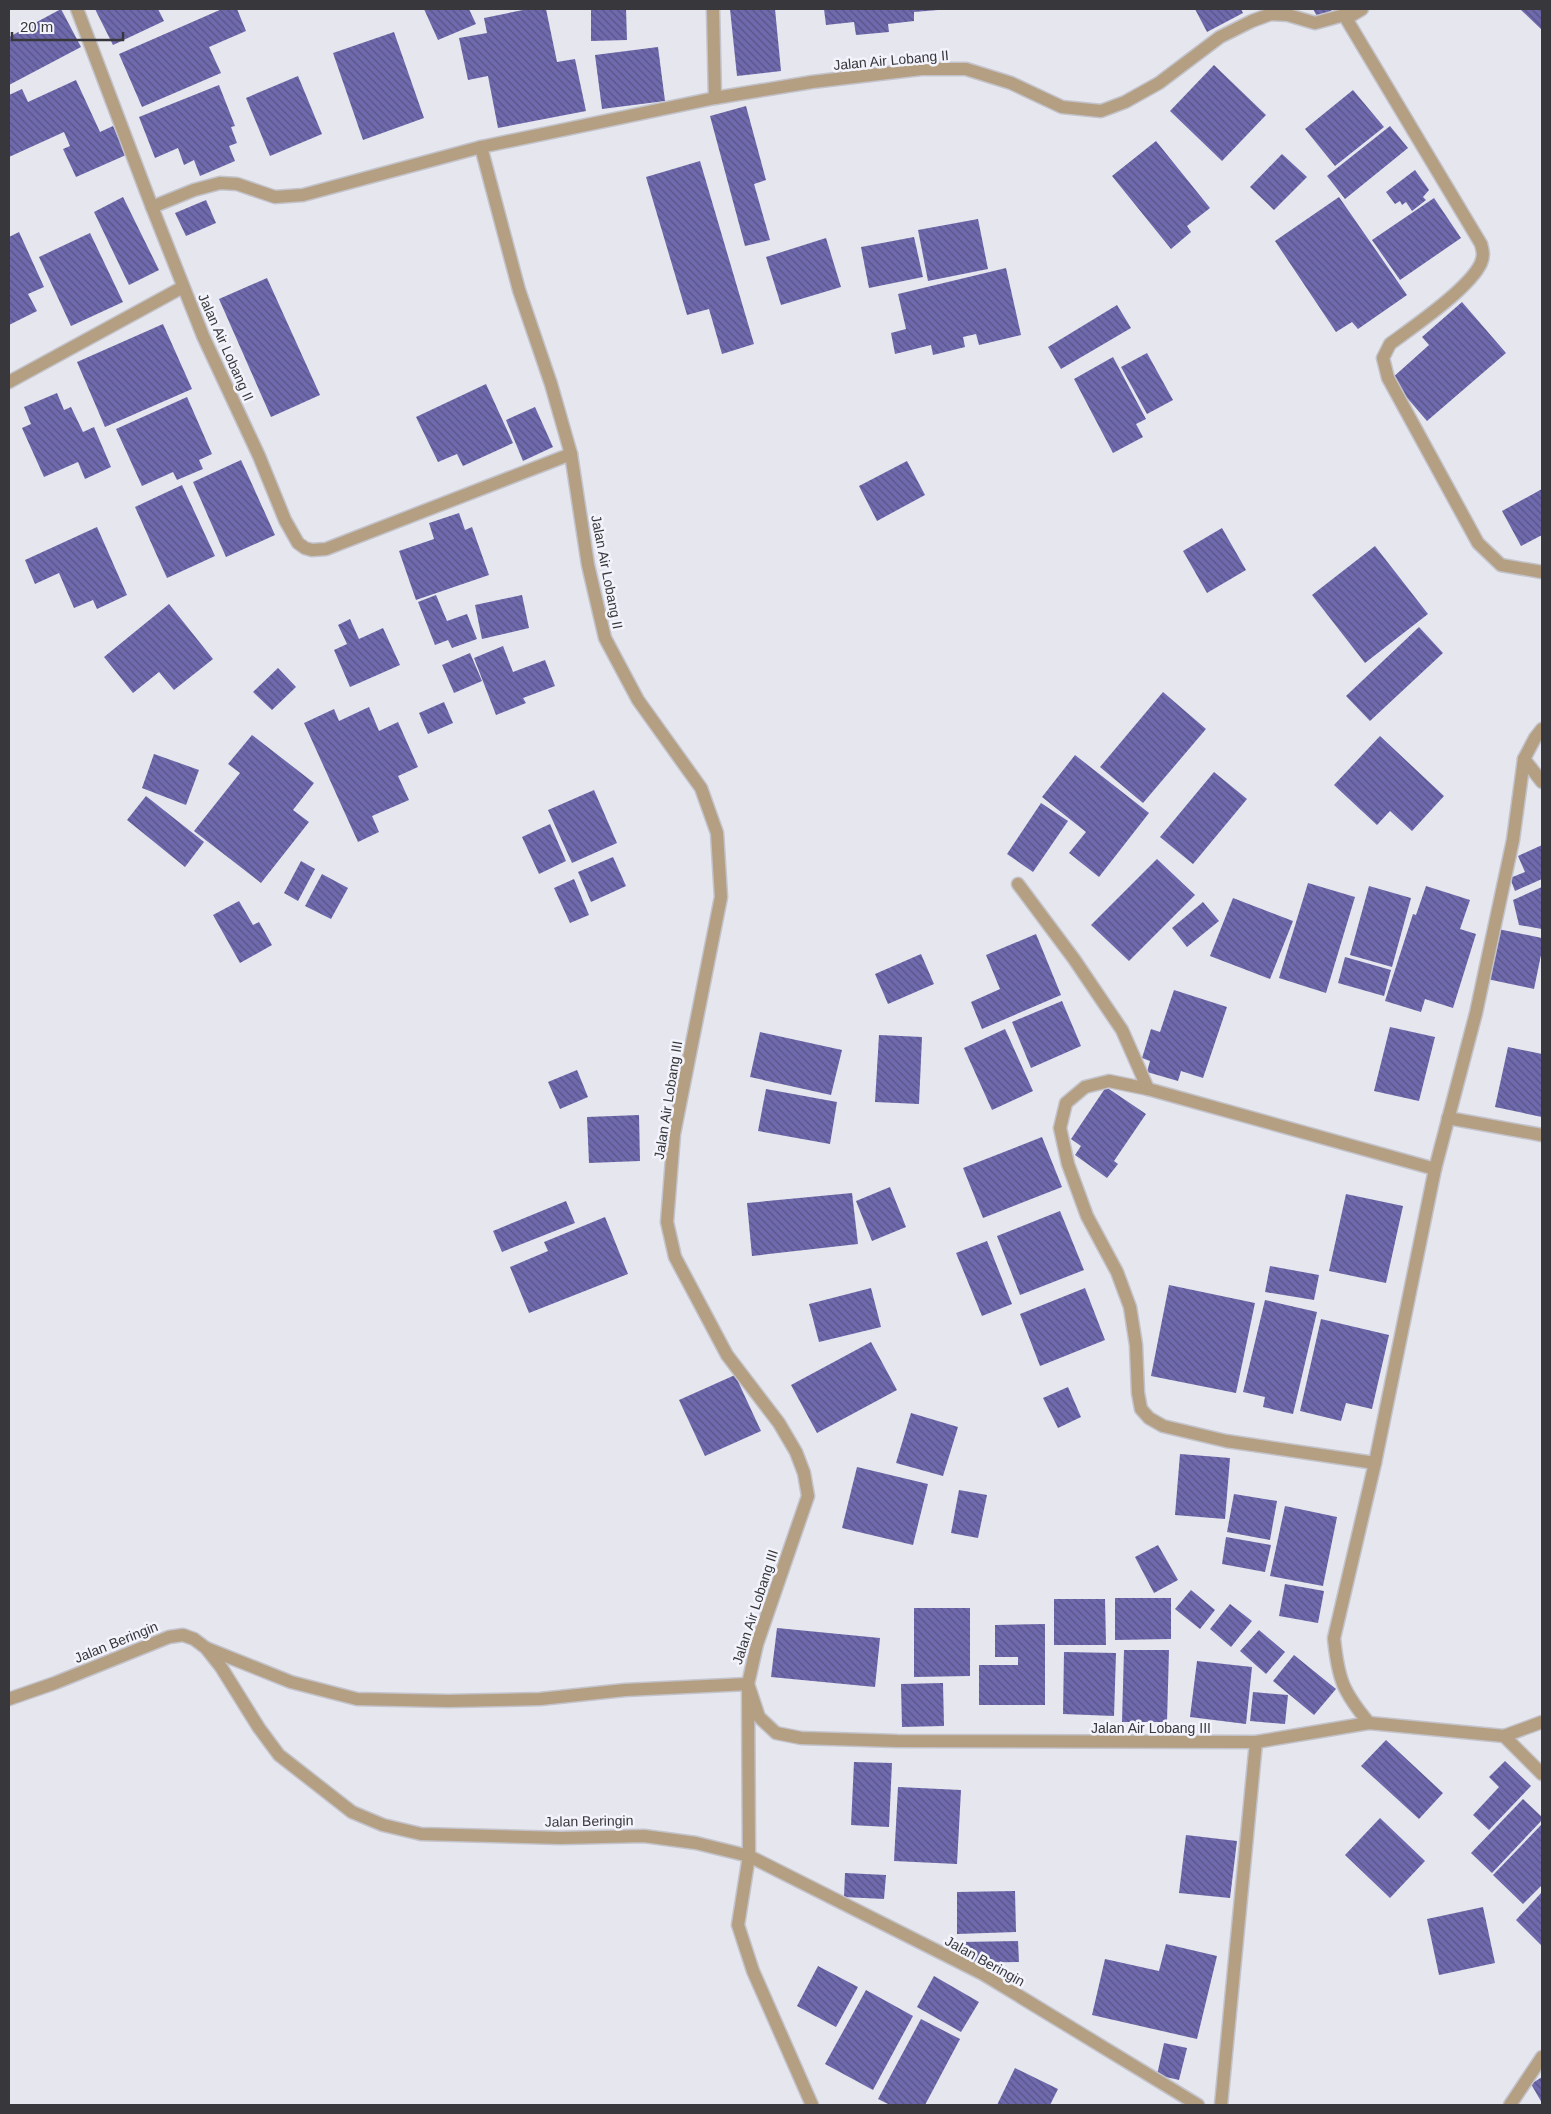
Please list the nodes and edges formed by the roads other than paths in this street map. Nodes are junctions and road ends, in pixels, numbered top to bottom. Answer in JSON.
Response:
{"nodes":[{"id":1,"x":77,"y":9,"type":"edge"},
{"id":2,"x":712,"y":9,"type":"edge"},
{"id":3,"x":1362,"y":9,"type":"edge"},
{"id":4,"x":1344,"y":15,"type":"junction"},
{"id":5,"x":715,"y":98,"type":"junction"},
{"id":6,"x":481,"y":147,"type":"junction"},
{"id":7,"x":152,"y":208,"type":"junction"},
{"id":8,"x":183,"y":287,"type":"junction"},
{"id":9,"x":9,"y":382,"type":"edge"},
{"id":10,"x":570,"y":454,"type":"junction"},
{"id":11,"x":1542,"y":572,"type":"edge"},
{"id":12,"x":1542,"y":728,"type":"edge"},
{"id":13,"x":1524,"y":758,"type":"junction"},
{"id":14,"x":1542,"y":782,"type":"edge"},
{"id":15,"x":701,"y":788,"type":"joint"},
{"id":16,"x":1018,"y":884,"type":"dead end"},
{"id":17,"x":1148,"y":1088,"type":"junction"},
{"id":18,"x":1448,"y":1118,"type":"junction"},
{"id":19,"x":1542,"y":1136,"type":"edge"},
{"id":20,"x":1435,"y":1169,"type":"junction"},
{"id":21,"x":1374,"y":1463,"type":"junction"},
{"id":22,"x":206,"y":1648,"type":"junction"},
{"id":23,"x":748,"y":1684,"type":"junction"},
{"id":24,"x":9,"y":1700,"type":"edge"},
{"id":25,"x":1542,"y":1722,"type":"edge"},
{"id":26,"x":1369,"y":1723,"type":"junction"},
{"id":27,"x":1504,"y":1736,"type":"junction"},
{"id":28,"x":1256,"y":1742,"type":"junction"},
{"id":29,"x":1542,"y":1774,"type":"edge"},
{"id":30,"x":749,"y":1856,"type":"junction"},
{"id":31,"x":1542,"y":2057,"type":"edge"},
{"id":32,"x":812,"y":2105,"type":"edge"},
{"id":33,"x":1198,"y":2105,"type":"edge"},
{"id":34,"x":1221,"y":2105,"type":"edge"},
{"id":35,"x":1510,"y":2105,"type":"edge"}],
"edges":[{"from":1,"to":7,"type":"street"},
{"from":2,"to":5,"type":"street"},
{"from":3,"to":4,"type":"street","name":"Jalan Air Lobang II"},
{"from":4,"to":5,"type":"street","name":"Jalan Air Lobang II"},
{"from":4,"to":11,"type":"street"},
{"from":5,"to":6,"type":"street","name":"Jalan Air Lobang II"},
{"from":6,"to":7,"type":"street","name":"Jalan Air Lobang II"},
{"from":6,"to":10,"type":"street","name":"Jalan Air Lobang II"},
{"from":7,"to":8,"type":"street","name":"Jalan Air Lobang II"},
{"from":8,"to":9,"type":"street"},
{"from":8,"to":10,"type":"street","name":"Jalan Air Lobang II"},
{"from":10,"to":15,"type":"street","name":"Jalan Air Lobang II"},
{"from":12,"to":13,"type":"street"},
{"from":13,"to":14,"type":"street"},
{"from":13,"to":18,"type":"street"},
{"from":15,"to":23,"type":"street","name":"Jalan Air Lobang III"},
{"from":16,"to":17,"type":"street"},
{"from":17,"to":20,"type":"street"},
{"from":17,"to":21,"type":"street"},
{"from":18,"to":19,"type":"street"},
{"from":18,"to":20,"type":"street"},
{"from":20,"to":21,"type":"street"},
{"from":21,"to":26,"type":"street"},
{"from":22,"to":23,"type":"street"},
{"from":22,"to":24,"type":"street","name":"Jalan Beringin"},
{"from":22,"to":30,"type":"street","name":"Jalan Beringin"},
{"from":23,"to":28,"type":"street","name":"Jalan Air Lobang III"},
{"from":23,"to":30,"type":"street"},
{"from":25,"to":27,"type":"street","name":"Jalan Air Lobang III"},
{"from":26,"to":27,"type":"street","name":"Jalan Air Lobang III"},
{"from":26,"to":28,"type":"street","name":"Jalan Air Lobang III"},
{"from":27,"to":29,"type":"street"},
{"from":28,"to":34,"type":"street"},
{"from":30,"to":32,"type":"street"},
{"from":30,"to":33,"type":"street","name":"Jalan Beringin"},
{"from":31,"to":35,"type":"street"}]}
